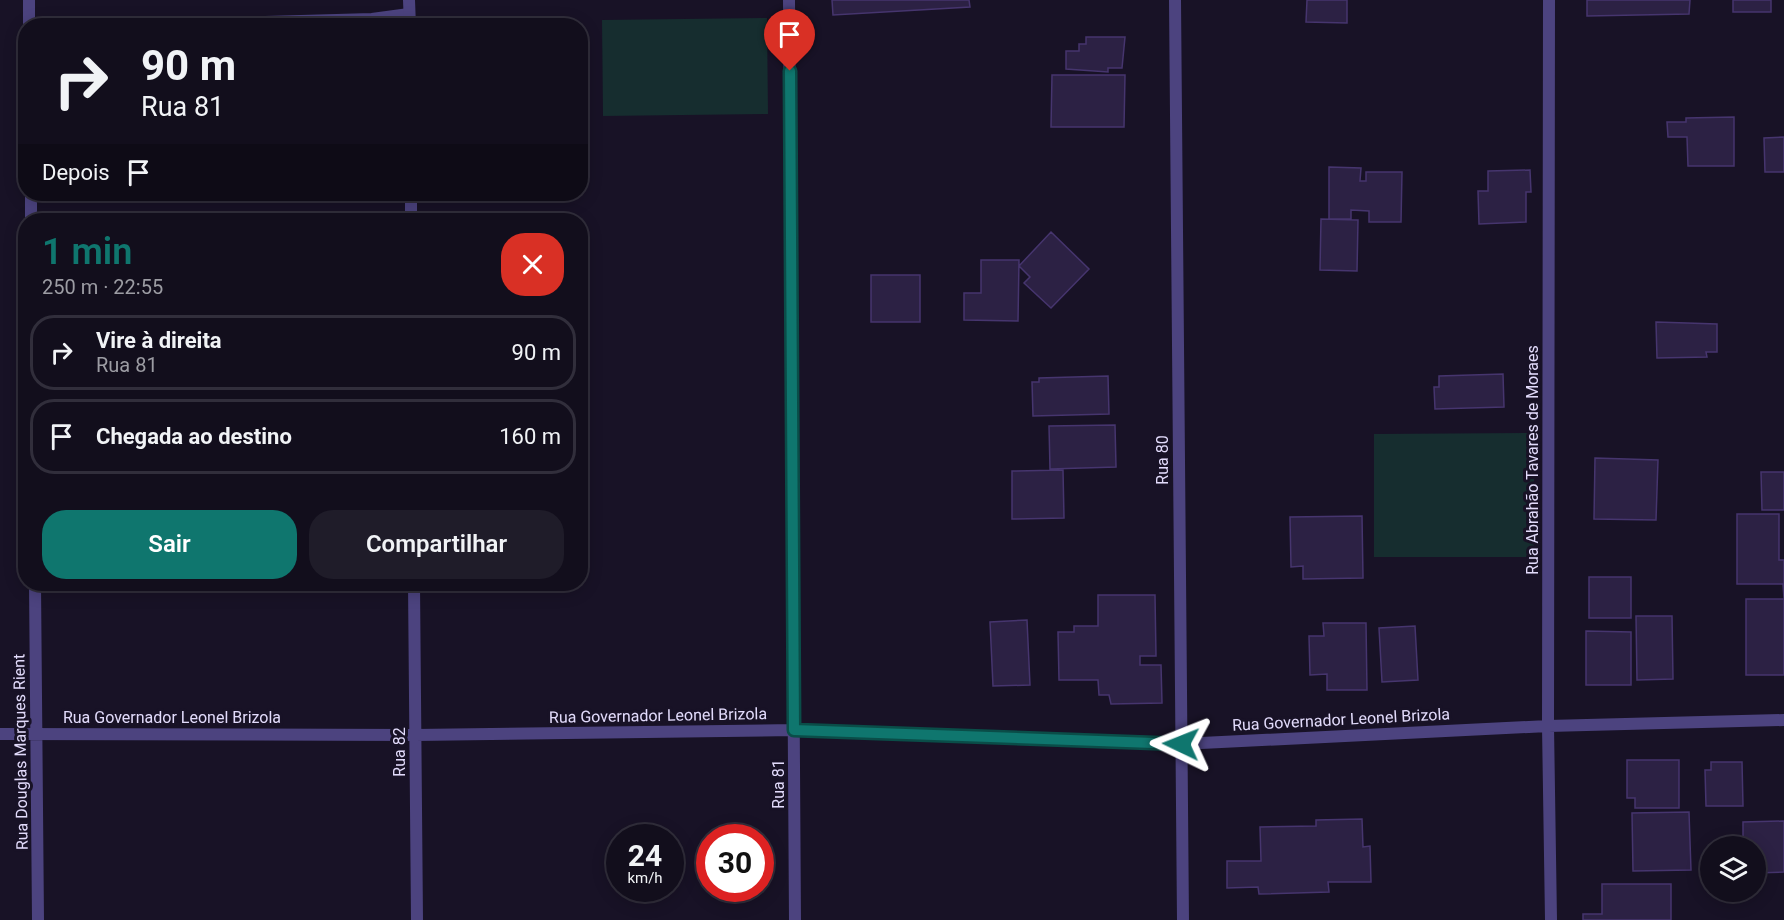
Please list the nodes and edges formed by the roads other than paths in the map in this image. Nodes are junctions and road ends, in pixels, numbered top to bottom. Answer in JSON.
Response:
{"nodes":[{"id":1,"x":29,"y":0,"type":"edge"},
{"id":2,"x":409,"y":0,"type":"edge"},
{"id":3,"x":789,"y":0,"type":"edge"},
{"id":4,"x":1175,"y":0,"type":"edge"},
{"id":5,"x":1549,"y":0,"type":"edge"},
{"id":6,"x":29,"y":18,"type":"edge"},
{"id":7,"x":410,"y":18,"type":"edge"},
{"id":8,"x":34,"y":591,"type":"edge"},
{"id":9,"x":414,"y":591,"type":"edge"},
{"id":10,"x":1784,"y":720,"type":"edge"},
{"id":11,"x":1548,"y":726,"type":"junction"},
{"id":12,"x":794,"y":730,"type":"junction"},
{"id":13,"x":36,"y":733,"type":"junction"},
{"id":14,"x":0,"y":734,"type":"edge"},
{"id":15,"x":415,"y":735,"type":"junction"},
{"id":16,"x":1181,"y":744,"type":"junction"},
{"id":17,"x":38,"y":920,"type":"edge"},
{"id":18,"x":417,"y":920,"type":"edge"},
{"id":19,"x":795,"y":920,"type":"edge"},
{"id":20,"x":1183,"y":920,"type":"edge"},
{"id":21,"x":1551,"y":920,"type":"edge"}],
"edges":[{"from":1,"to":6,"type":"street"},
{"from":2,"to":7,"type":"street"},
{"from":3,"to":12,"type":"street","name":"Rua 81"},
{"from":4,"to":16,"type":"street","name":"Rua 80"},
{"from":5,"to":11,"type":"street","name":"Rua Abrahão Tavares de Moraes"},
{"from":8,"to":13,"type":"street","name":"Rua Douglas Marques Rient"},
{"from":9,"to":15,"type":"street","name":"Rua 82"},
{"from":10,"to":11,"type":"street","name":"Rua Governador Leonel Brizola"},
{"from":11,"to":16,"type":"street","name":"Rua Governador Leonel Brizola"},
{"from":11,"to":21,"type":"street","name":"Rua Abrahão Tavares de Moraes"},
{"from":12,"to":15,"type":"street","name":"Rua Governador Leonel Brizola"},
{"from":12,"to":16,"type":"street","name":"Rua Governador Leonel Brizola"},
{"from":12,"to":19,"type":"street","name":"Rua 81"},
{"from":13,"to":14,"type":"street","name":"Rua Governador Leonel Brizola"},
{"from":13,"to":15,"type":"street","name":"Rua Governador Leonel Brizola"},
{"from":13,"to":17,"type":"street","name":"Rua Douglas Marques Rient"},
{"from":15,"to":18,"type":"street","name":"Rua 82"},
{"from":16,"to":20,"type":"street","name":"Rua 80"}]}
